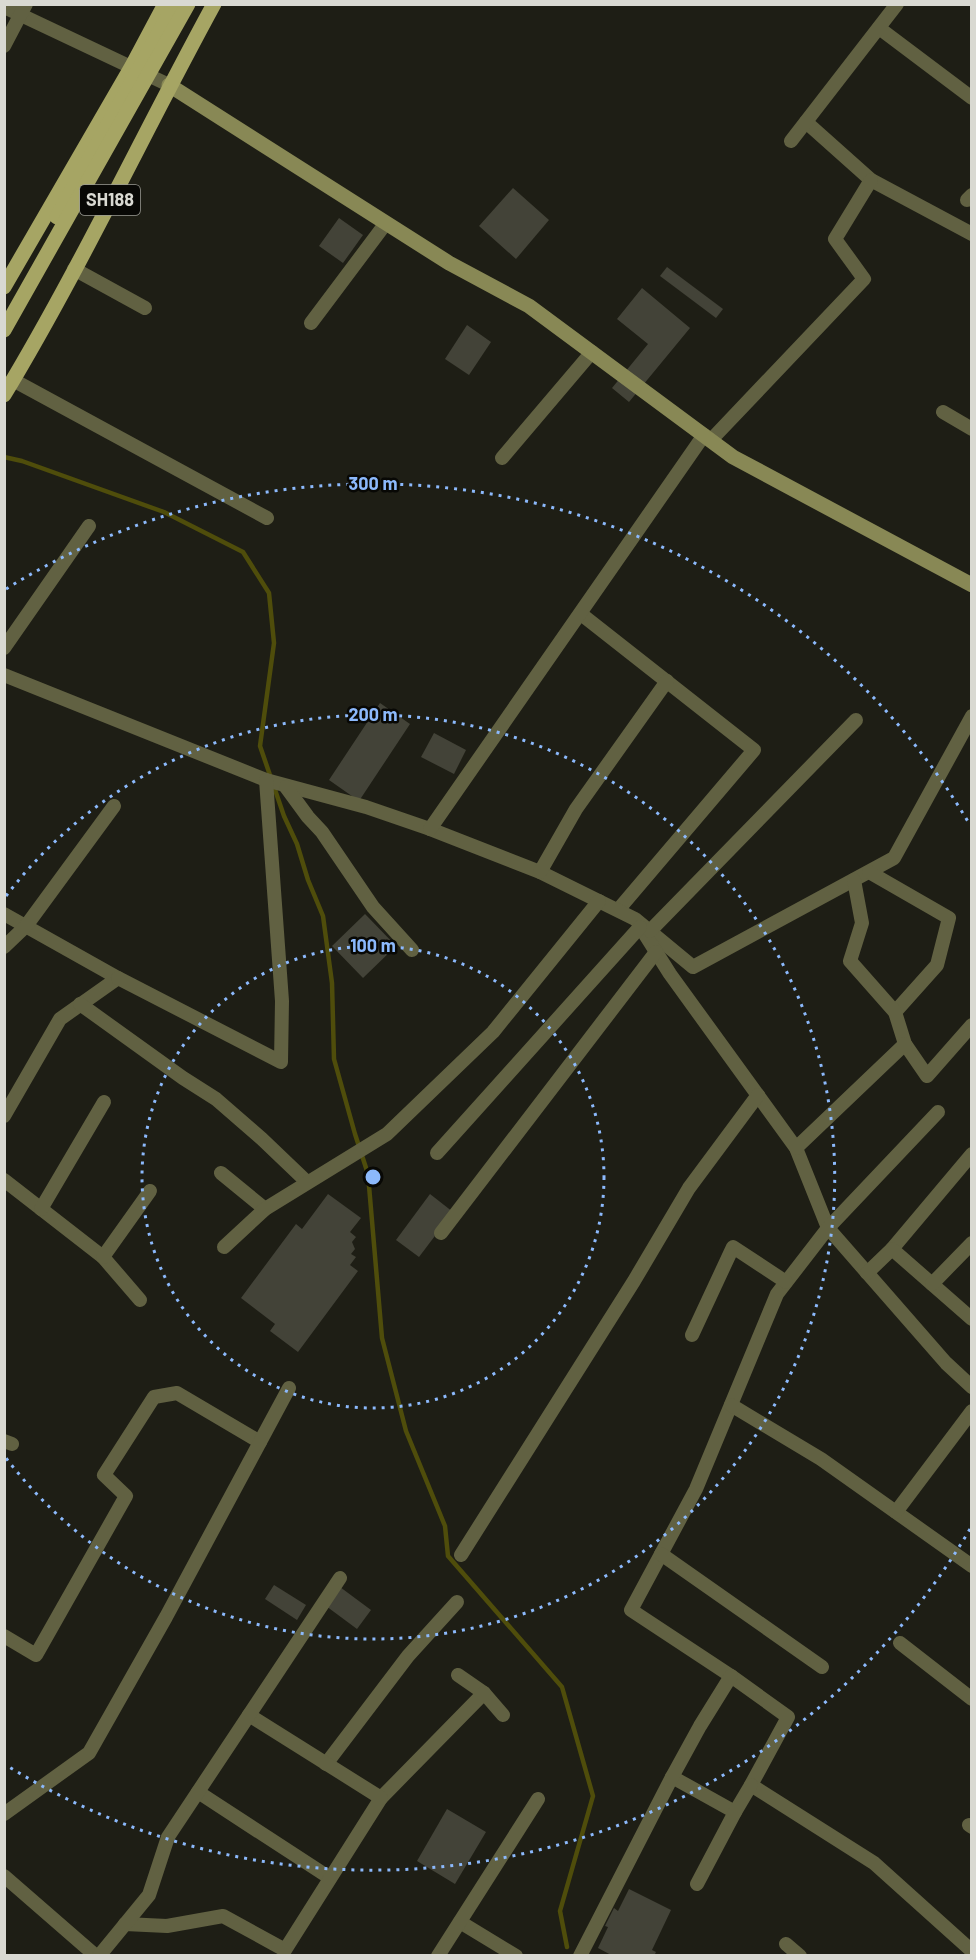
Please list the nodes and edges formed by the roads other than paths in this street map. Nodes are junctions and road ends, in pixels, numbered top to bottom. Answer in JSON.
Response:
{"nodes":[{"id":1,"x":165,"y":4,"type":"edge"},
{"id":2,"x":175,"y":4,"type":"edge"},
{"id":3,"x":188,"y":4,"type":"edge"},
{"id":4,"x":214,"y":4,"type":"edge"},
{"id":5,"x":897,"y":4,"type":"edge"},
{"id":6,"x":4,"y":7,"type":"edge"},
{"id":7,"x":23,"y":10,"type":"edge"},
{"id":8,"x":879,"y":28,"type":"junction"},
{"id":9,"x":4,"y":46,"type":"edge"},
{"id":10,"x":132,"y":66,"type":"junction"},
{"id":11,"x":169,"y":85,"type":"junction"},
{"id":12,"x":972,"y":98,"type":"edge"},
{"id":13,"x":806,"y":122,"type":"junction"},
{"id":14,"x":791,"y":141,"type":"dead end"},
{"id":15,"x":871,"y":180,"type":"junction"},
{"id":16,"x":386,"y":223,"type":"junction"},
{"id":17,"x":972,"y":234,"type":"edge"},
{"id":18,"x":74,"y":269,"type":"junction"},
{"id":19,"x":4,"y":287,"type":"edge"},
{"id":20,"x":145,"y":308,"type":"dead end"},
{"id":21,"x":4,"y":315,"type":"edge"},
{"id":22,"x":311,"y":323,"type":"dead end"},
{"id":23,"x":4,"y":330,"type":"edge"},
{"id":24,"x":592,"y":352,"type":"junction"},
{"id":25,"x":13,"y":380,"type":"junction"},
{"id":26,"x":4,"y":395,"type":"edge"},
{"id":27,"x":943,"y":412,"type":"dead end"},
{"id":28,"x":972,"y":429,"type":"edge"},
{"id":29,"x":707,"y":438,"type":"junction"},
{"id":30,"x":502,"y":458,"type":"dead end"},
{"id":31,"x":267,"y":518,"type":"dead end"},
{"id":32,"x":89,"y":526,"type":"dead end"},
{"id":33,"x":972,"y":585,"type":"edge"},
{"id":34,"x":581,"y":614,"type":"junction"},
{"id":35,"x":4,"y":648,"type":"edge"},
{"id":36,"x":4,"y":675,"type":"edge"},
{"id":37,"x":667,"y":681,"type":"junction"},
{"id":38,"x":972,"y":716,"type":"edge"},
{"id":39,"x":856,"y":720,"type":"dead end"},
{"id":40,"x":275,"y":783,"type":"junction"},
{"id":41,"x":114,"y":806,"type":"dead end"},
{"id":42,"x":430,"y":829,"type":"junction"},
{"id":43,"x":540,"y":872,"type":"junction"},
{"id":44,"x":869,"y":872,"type":"junction"},
{"id":45,"x":854,"y":880,"type":"junction"},
{"id":46,"x":599,"y":901,"type":"junction"},
{"id":47,"x":618,"y":910,"type":"junction"},
{"id":48,"x":4,"y":914,"type":"edge"},
{"id":49,"x":26,"y":926,"type":"junction"},
{"id":50,"x":642,"y":926,"type":"junction"},
{"id":51,"x":4,"y":947,"type":"edge"},
{"id":52,"x":412,"y":950,"type":"dead end"},
{"id":53,"x":656,"y":952,"type":"junction"},
{"id":54,"x":118,"y":978,"type":"junction"},
{"id":55,"x":80,"y":1004,"type":"junction"},
{"id":56,"x":895,"y":1012,"type":"junction"},
{"id":57,"x":972,"y":1025,"type":"edge"},
{"id":58,"x":905,"y":1044,"type":"junction"},
{"id":59,"x":758,"y":1095,"type":"junction"},
{"id":60,"x":104,"y":1102,"type":"dead end"},
{"id":61,"x":938,"y":1112,"type":"dead end"},
{"id":62,"x":4,"y":1116,"type":"edge"},
{"id":63,"x":796,"y":1148,"type":"junction"},
{"id":64,"x":437,"y":1153,"type":"dead end"},
{"id":65,"x":972,"y":1154,"type":"edge"},
{"id":66,"x":221,"y":1173,"type":"dead end"},
{"id":67,"x":4,"y":1180,"type":"edge"},
{"id":68,"x":307,"y":1182,"type":"junction"},
{"id":69,"x":150,"y":1191,"type":"dead end"},
{"id":70,"x":41,"y":1209,"type":"junction"},
{"id":71,"x":265,"y":1209,"type":"junction"},
{"id":72,"x":828,"y":1228,"type":"junction"},
{"id":73,"x":441,"y":1233,"type":"dead end"},
{"id":74,"x":972,"y":1242,"type":"edge"},
{"id":75,"x":224,"y":1247,"type":"dead end"},
{"id":76,"x":892,"y":1249,"type":"junction"},
{"id":77,"x":103,"y":1257,"type":"junction"},
{"id":78,"x":867,"y":1273,"type":"junction"},
{"id":79,"x":786,"y":1282,"type":"junction"},
{"id":80,"x":932,"y":1284,"type":"junction"},
{"id":81,"x":140,"y":1300,"type":"dead end"},
{"id":82,"x":972,"y":1319,"type":"edge"},
{"id":83,"x":692,"y":1335,"type":"dead end"},
{"id":84,"x":972,"y":1386,"type":"edge"},
{"id":85,"x":289,"y":1388,"type":"dead end"},
{"id":86,"x":731,"y":1405,"type":"junction"},
{"id":87,"x":972,"y":1412,"type":"edge"},
{"id":88,"x":260,"y":1442,"type":"junction"},
{"id":89,"x":896,"y":1512,"type":"junction"},
{"id":90,"x":661,"y":1554,"type":"junction"},
{"id":91,"x":461,"y":1555,"type":"dead end"},
{"id":92,"x":972,"y":1566,"type":"edge"},
{"id":93,"x":340,"y":1578,"type":"dead end"},
{"id":94,"x":457,"y":1602,"type":"dead end"},
{"id":95,"x":4,"y":1636,"type":"edge"},
{"id":96,"x":900,"y":1643,"type":"dead end"},
{"id":97,"x":822,"y":1667,"type":"dead end"},
{"id":98,"x":459,"y":1675,"type":"dead end"},
{"id":99,"x":731,"y":1676,"type":"junction"},
{"id":100,"x":484,"y":1692,"type":"junction"},
{"id":101,"x":972,"y":1699,"type":"edge"},
{"id":102,"x":249,"y":1715,"type":"junction"},
{"id":103,"x":503,"y":1715,"type":"dead end"},
{"id":104,"x":327,"y":1764,"type":"junction"},
{"id":105,"x":672,"y":1777,"type":"junction"},
{"id":106,"x":751,"y":1785,"type":"junction"},
{"id":107,"x":198,"y":1792,"type":"junction"},
{"id":108,"x":381,"y":1798,"type":"junction"},
{"id":109,"x":538,"y":1799,"type":"dead end"},
{"id":110,"x":735,"y":1812,"type":"junction"},
{"id":111,"x":4,"y":1814,"type":"edge"},
{"id":112,"x":4,"y":1876,"type":"edge"},
{"id":113,"x":330,"y":1878,"type":"junction"},
{"id":114,"x":697,"y":1884,"type":"dead end"},
{"id":115,"x":459,"y":1922,"type":"junction"},
{"id":116,"x":125,"y":1924,"type":"junction"},
{"id":117,"x":786,"y":1944,"type":"dead end"},
{"id":118,"x":972,"y":1952,"type":"edge"},
{"id":119,"x":97,"y":1956,"type":"edge"},
{"id":120,"x":438,"y":1956,"type":"edge"},
{"id":121,"x":516,"y":1956,"type":"edge"},
{"id":122,"x":580,"y":1956,"type":"edge"},
{"id":123,"x":800,"y":1956,"type":"edge"}],
"edges":[{"from":1,"to":10,"type":"main road","number":"SH188"},
{"from":2,"to":21,"type":"main road","number":"SH188","bridge":true},
{"from":3,"to":23,"type":"main road","bridge":true},
{"from":4,"to":11,"type":"main road","number":"SH188"},
{"from":5,"to":8,"type":"street"},
{"from":6,"to":7,"type":"street"},
{"from":7,"to":9,"type":"street"},
{"from":7,"to":10,"type":"street"},
{"from":8,"to":12,"type":"street"},
{"from":8,"to":13,"type":"street"},
{"from":10,"to":11,"type":"street"},
{"from":10,"to":19,"type":"main road","number":"SH188"},
{"from":11,"to":16,"type":"street"},
{"from":11,"to":18,"type":"main road","number":"SH188"},
{"from":13,"to":14,"type":"street"},
{"from":13,"to":15,"type":"street"},
{"from":15,"to":17,"type":"street"},
{"from":15,"to":29,"type":"street"},
{"from":16,"to":22,"type":"street"},
{"from":16,"to":24,"type":"street"},
{"from":18,"to":20,"type":"street"},
{"from":18,"to":25,"type":"main road","number":"SH188"},
{"from":24,"to":29,"type":"street"},
{"from":24,"to":30,"type":"street"},
{"from":25,"to":26,"type":"main road","number":"SH188"},
{"from":25,"to":31,"type":"street"},
{"from":27,"to":28,"type":"street"},
{"from":29,"to":33,"type":"street"},
{"from":29,"to":34,"type":"street"},
{"from":32,"to":35,"type":"street"},
{"from":34,"to":37,"type":"street"},
{"from":34,"to":42,"type":"street"},
{"from":36,"to":40,"type":"street"},
{"from":37,"to":43,"type":"street"},
{"from":37,"to":47,"type":"street"},
{"from":38,"to":44,"type":"street"},
{"from":39,"to":50,"type":"street"},
{"from":40,"to":42,"type":"street"},
{"from":40,"to":52,"type":"street"},
{"from":40,"to":54,"type":"street"},
{"from":41,"to":49,"type":"street"},
{"from":42,"to":43,"type":"street"},
{"from":43,"to":46,"type":"street"},
{"from":44,"to":45,"type":"street"},
{"from":44,"to":56,"type":"street"},
{"from":45,"to":50,"type":"street"},
{"from":45,"to":56,"type":"street"},
{"from":46,"to":47,"type":"street"},
{"from":46,"to":68,"type":"street"},
{"from":47,"to":50,"type":"street"},
{"from":48,"to":49,"type":"street"},
{"from":49,"to":51,"type":"street"},
{"from":49,"to":54,"type":"street"},
{"from":50,"to":53,"type":"street"},
{"from":50,"to":64,"type":"street"},
{"from":53,"to":59,"type":"street"},
{"from":53,"to":73,"type":"street"},
{"from":54,"to":55,"type":"street"},
{"from":55,"to":62,"type":"street"},
{"from":55,"to":68,"type":"street"},
{"from":56,"to":58,"type":"street"},
{"from":57,"to":58,"type":"street"},
{"from":58,"to":63,"type":"street"},
{"from":59,"to":63,"type":"street"},
{"from":59,"to":91,"type":"street"},
{"from":60,"to":70,"type":"street"},
{"from":61,"to":72,"type":"street"},
{"from":63,"to":72,"type":"street"},
{"from":65,"to":76,"type":"street"},
{"from":66,"to":71,"type":"street"},
{"from":67,"to":70,"type":"street"},
{"from":68,"to":71,"type":"street"},
{"from":69,"to":77,"type":"street"},
{"from":70,"to":77,"type":"street"},
{"from":71,"to":75,"type":"street"},
{"from":72,"to":78,"type":"street"},
{"from":72,"to":79,"type":"street"},
{"from":74,"to":80,"type":"street"},
{"from":76,"to":78,"type":"street"},
{"from":76,"to":80,"type":"street"},
{"from":77,"to":81,"type":"street"},
{"from":78,"to":84,"type":"street"},
{"from":79,"to":83,"type":"street"},
{"from":79,"to":86,"type":"street"},
{"from":80,"to":82,"type":"street"},
{"from":85,"to":88,"type":"street"},
{"from":86,"to":89,"type":"street"},
{"from":86,"to":90,"type":"street"},
{"from":87,"to":89,"type":"street"},
{"from":88,"to":95,"type":"street"},
{"from":88,"to":111,"type":"street"},
{"from":89,"to":92,"type":"street"},
{"from":90,"to":97,"type":"street"},
{"from":90,"to":99,"type":"street"},
{"from":93,"to":102,"type":"street"},
{"from":94,"to":104,"type":"street"},
{"from":96,"to":101,"type":"street"},
{"from":98,"to":100,"type":"street"},
{"from":99,"to":105,"type":"street"},
{"from":99,"to":106,"type":"street"},
{"from":100,"to":103,"type":"street"},
{"from":100,"to":108,"type":"street"},
{"from":102,"to":104,"type":"street"},
{"from":102,"to":107,"type":"street"},
{"from":104,"to":108,"type":"street"},
{"from":105,"to":110,"type":"street"},
{"from":105,"to":122,"type":"street"},
{"from":106,"to":110,"type":"street"},
{"from":106,"to":118,"type":"street"},
{"from":107,"to":113,"type":"street"},
{"from":107,"to":116,"type":"street"},
{"from":108,"to":113,"type":"street"},
{"from":109,"to":115,"type":"street"},
{"from":110,"to":114,"type":"street"},
{"from":112,"to":119,"type":"street"},
{"from":113,"to":116,"type":"street"},
{"from":115,"to":120,"type":"street"},
{"from":115,"to":121,"type":"street"},
{"from":116,"to":119,"type":"street"},
{"from":117,"to":123,"type":"street"}]}
